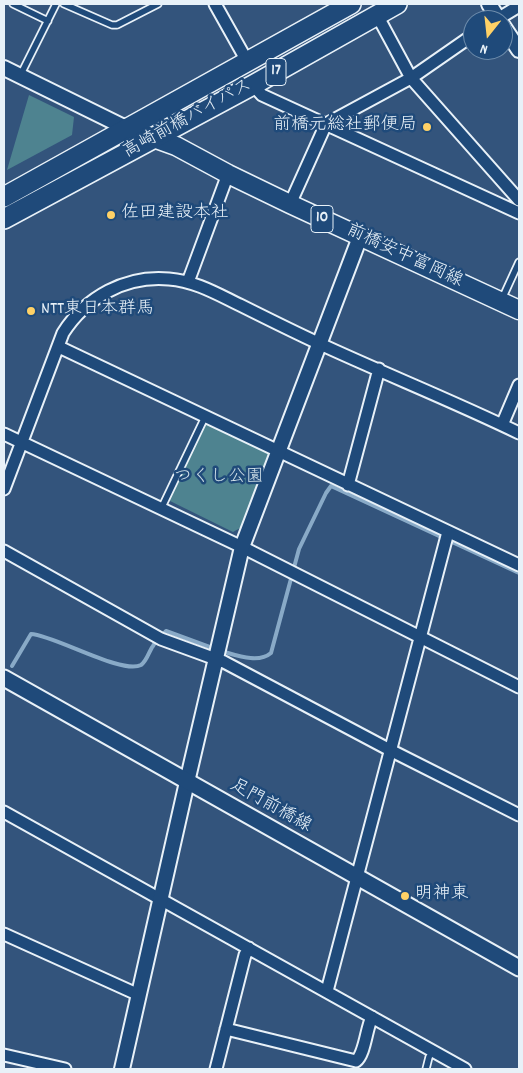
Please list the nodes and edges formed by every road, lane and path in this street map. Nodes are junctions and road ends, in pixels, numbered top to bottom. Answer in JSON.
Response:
{"nodes":[{"id":1,"x":13,"y":4,"type":"edge"},
{"id":2,"x":56,"y":4,"type":"edge"},
{"id":3,"x":64,"y":4,"type":"edge"},
{"id":4,"x":158,"y":4,"type":"edge"},
{"id":5,"x":215,"y":4,"type":"edge"},
{"id":6,"x":351,"y":4,"type":"edge"},
{"id":7,"x":396,"y":4,"type":"edge"},
{"id":8,"x":377,"y":15,"type":"junction"},
{"id":9,"x":48,"y":21,"type":"junction"},
{"id":10,"x":463,"y":43,"type":"edge"},
{"id":11,"x":247,"y":61,"type":"junction"},
{"id":12,"x":4,"y":68,"type":"edge"},
{"id":13,"x":20,"y":76,"type":"junction"},
{"id":14,"x":411,"y":78,"type":"junction"},
{"id":15,"x":253,"y":85,"type":"junction"},
{"id":16,"x":326,"y":124,"type":"junction"},
{"id":17,"x":126,"y":128,"type":"junction"},
{"id":18,"x":155,"y":138,"type":"junction"},
{"id":19,"x":228,"y":174,"type":"junction"},
{"id":20,"x":4,"y":197,"type":"edge"},
{"id":21,"x":519,"y":200,"type":"edge"},
{"id":22,"x":290,"y":204,"type":"junction"},
{"id":23,"x":519,"y":213,"type":"edge"},
{"id":24,"x":4,"y":219,"type":"edge"},
{"id":25,"x":360,"y":237,"type":"junction"},
{"id":26,"x":519,"y":262,"type":"edge"},
{"id":27,"x":188,"y":282,"type":"junction"},
{"id":28,"x":501,"y":301,"type":"junction"},
{"id":29,"x":519,"y":310,"type":"edge"},
{"id":30,"x":320,"y":344,"type":"junction"},
{"id":31,"x":59,"y":347,"type":"junction"},
{"id":32,"x":379,"y":369,"type":"junction"},
{"id":33,"x":519,"y":385,"type":"edge"},
{"id":34,"x":205,"y":417,"type":"junction"},
{"id":35,"x":502,"y":425,"type":"junction"},
{"id":36,"x":519,"y":433,"type":"edge"},
{"id":37,"x":4,"y":434,"type":"edge"},
{"id":38,"x":21,"y":443,"type":"junction"},
{"id":39,"x":279,"y":452,"type":"junction"},
{"id":40,"x":348,"y":485,"type":"junction"},
{"id":41,"x":4,"y":489,"type":"edge"},
{"id":42,"x":161,"y":509,"type":"junction"},
{"id":43,"x":448,"y":532,"type":"junction"},
{"id":44,"x":242,"y":547,"type":"junction"},
{"id":45,"x":4,"y":551,"type":"edge"},
{"id":46,"x":519,"y":564,"type":"edge"},
{"id":47,"x":420,"y":637,"type":"junction"},
{"id":48,"x":217,"y":659,"type":"junction"},
{"id":49,"x":4,"y":678,"type":"edge"},
{"id":50,"x":519,"y":686,"type":"edge"},
{"id":51,"x":390,"y":750,"type":"junction"},
{"id":52,"x":187,"y":782,"type":"junction"},
{"id":53,"x":4,"y":812,"type":"edge"},
{"id":54,"x":519,"y":816,"type":"edge"},
{"id":55,"x":357,"y":877,"type":"junction"},
{"id":56,"x":161,"y":900,"type":"junction"},
{"id":57,"x":4,"y":934,"type":"edge"},
{"id":58,"x":249,"y":948,"type":"junction"},
{"id":59,"x":519,"y":968,"type":"edge"},
{"id":60,"x":327,"y":991,"type":"junction"},
{"id":61,"x":138,"y":995,"type":"junction"},
{"id":62,"x":372,"y":1017,"type":"junction"},
{"id":63,"x":226,"y":1029,"type":"junction"},
{"id":64,"x":433,"y":1051,"type":"junction"},
{"id":65,"x":4,"y":1055,"type":"edge"},
{"id":66,"x":65,"y":1069,"type":"edge"},
{"id":67,"x":122,"y":1069,"type":"edge"},
{"id":68,"x":216,"y":1069,"type":"edge"},
{"id":69,"x":426,"y":1069,"type":"edge"},
{"id":70,"x":465,"y":1069,"type":"edge"}],
"edges":[{"from":1,"to":9,"type":"lane"},
{"from":2,"to":9,"type":"lane"},
{"from":3,"to":4,"type":"lane"},
{"from":5,"to":11,"type":"street"},
{"from":6,"to":11,"type":"highway","name":"高崎前橋バイパス","number":"17"},
{"from":7,"to":8,"type":"highway","name":"高崎前橋バイパス","number":"17"},
{"from":8,"to":14,"type":"street"},
{"from":8,"to":15,"type":"highway","name":"高崎前橋バイパス","number":"17"},
{"from":9,"to":13,"type":"lane"},
{"from":10,"to":14,"type":"street"},
{"from":11,"to":17,"type":"highway","name":"高崎前橋バイパス","number":"17"},
{"from":12,"to":13,"type":"street"},
{"from":13,"to":17,"type":"street"},
{"from":14,"to":16,"type":"street"},
{"from":14,"to":21,"type":"street"},
{"from":15,"to":16,"type":"street"},
{"from":15,"to":18,"type":"highway","name":"高崎前橋バイパス","number":"17"},
{"from":16,"to":22,"type":"street"},
{"from":16,"to":23,"type":"street"},
{"from":17,"to":18,"type":"main road","name":"前橋安中富岡線","number":"10"},
{"from":17,"to":20,"type":"highway","name":"高崎前橋バイパス","number":"17"},
{"from":18,"to":19,"type":"main road","name":"前橋安中富岡線","number":"10"},
{"from":18,"to":24,"type":"highway","name":"高崎前橋バイパス","number":"17"},
{"from":19,"to":22,"type":"main road","name":"前橋安中富岡線","number":"10"},
{"from":19,"to":27,"type":"street"},
{"from":22,"to":25,"type":"main road","name":"前橋安中富岡線","number":"10"},
{"from":25,"to":28,"type":"main road","name":"前橋安中富岡線","number":"10"},
{"from":25,"to":30,"type":"street"},
{"from":26,"to":28,"type":"lane"},
{"from":27,"to":30,"type":"street"},
{"from":27,"to":31,"type":"street"},
{"from":28,"to":29,"type":"main road","name":"前橋安中富岡線","number":"10"},
{"from":30,"to":32,"type":"street"},
{"from":30,"to":39,"type":"street"},
{"from":31,"to":34,"type":"street"},
{"from":31,"to":38,"type":"street"},
{"from":32,"to":35,"type":"street"},
{"from":32,"to":40,"type":"street"},
{"from":33,"to":35,"type":"street"},
{"from":34,"to":39,"type":"street"},
{"from":34,"to":42,"type":"lane"},
{"from":35,"to":36,"type":"street"},
{"from":37,"to":38,"type":"street"},
{"from":38,"to":41,"type":"street"},
{"from":38,"to":42,"type":"street"},
{"from":39,"to":40,"type":"street"},
{"from":39,"to":44,"type":"street"},
{"from":40,"to":43,"type":"street"},
{"from":42,"to":44,"type":"street"},
{"from":43,"to":46,"type":"street"},
{"from":43,"to":47,"type":"street"},
{"from":44,"to":47,"type":"street"},
{"from":44,"to":48,"type":"street"},
{"from":45,"to":48,"type":"street"},
{"from":47,"to":50,"type":"street"},
{"from":47,"to":51,"type":"street"},
{"from":48,"to":51,"type":"street"},
{"from":48,"to":52,"type":"street"},
{"from":49,"to":52,"type":"main road","name":"足門前橋線"},
{"from":51,"to":54,"type":"street"},
{"from":51,"to":55,"type":"street"},
{"from":52,"to":55,"type":"main road","name":"足門前橋線"},
{"from":52,"to":56,"type":"street"},
{"from":53,"to":56,"type":"street"},
{"from":55,"to":59,"type":"main road","name":"足門前橋線"},
{"from":55,"to":60,"type":"street"},
{"from":56,"to":58,"type":"street"},
{"from":56,"to":61,"type":"street"},
{"from":57,"to":61,"type":"street"},
{"from":58,"to":60,"type":"street"},
{"from":58,"to":63,"type":"street"},
{"from":60,"to":62,"type":"street"},
{"from":61,"to":67,"type":"street"},
{"from":62,"to":63,"type":"street"},
{"from":62,"to":64,"type":"street"},
{"from":63,"to":68,"type":"street"},
{"from":64,"to":69,"type":"lane"},
{"from":64,"to":70,"type":"street"},
{"from":65,"to":66,"type":"street"}]}
